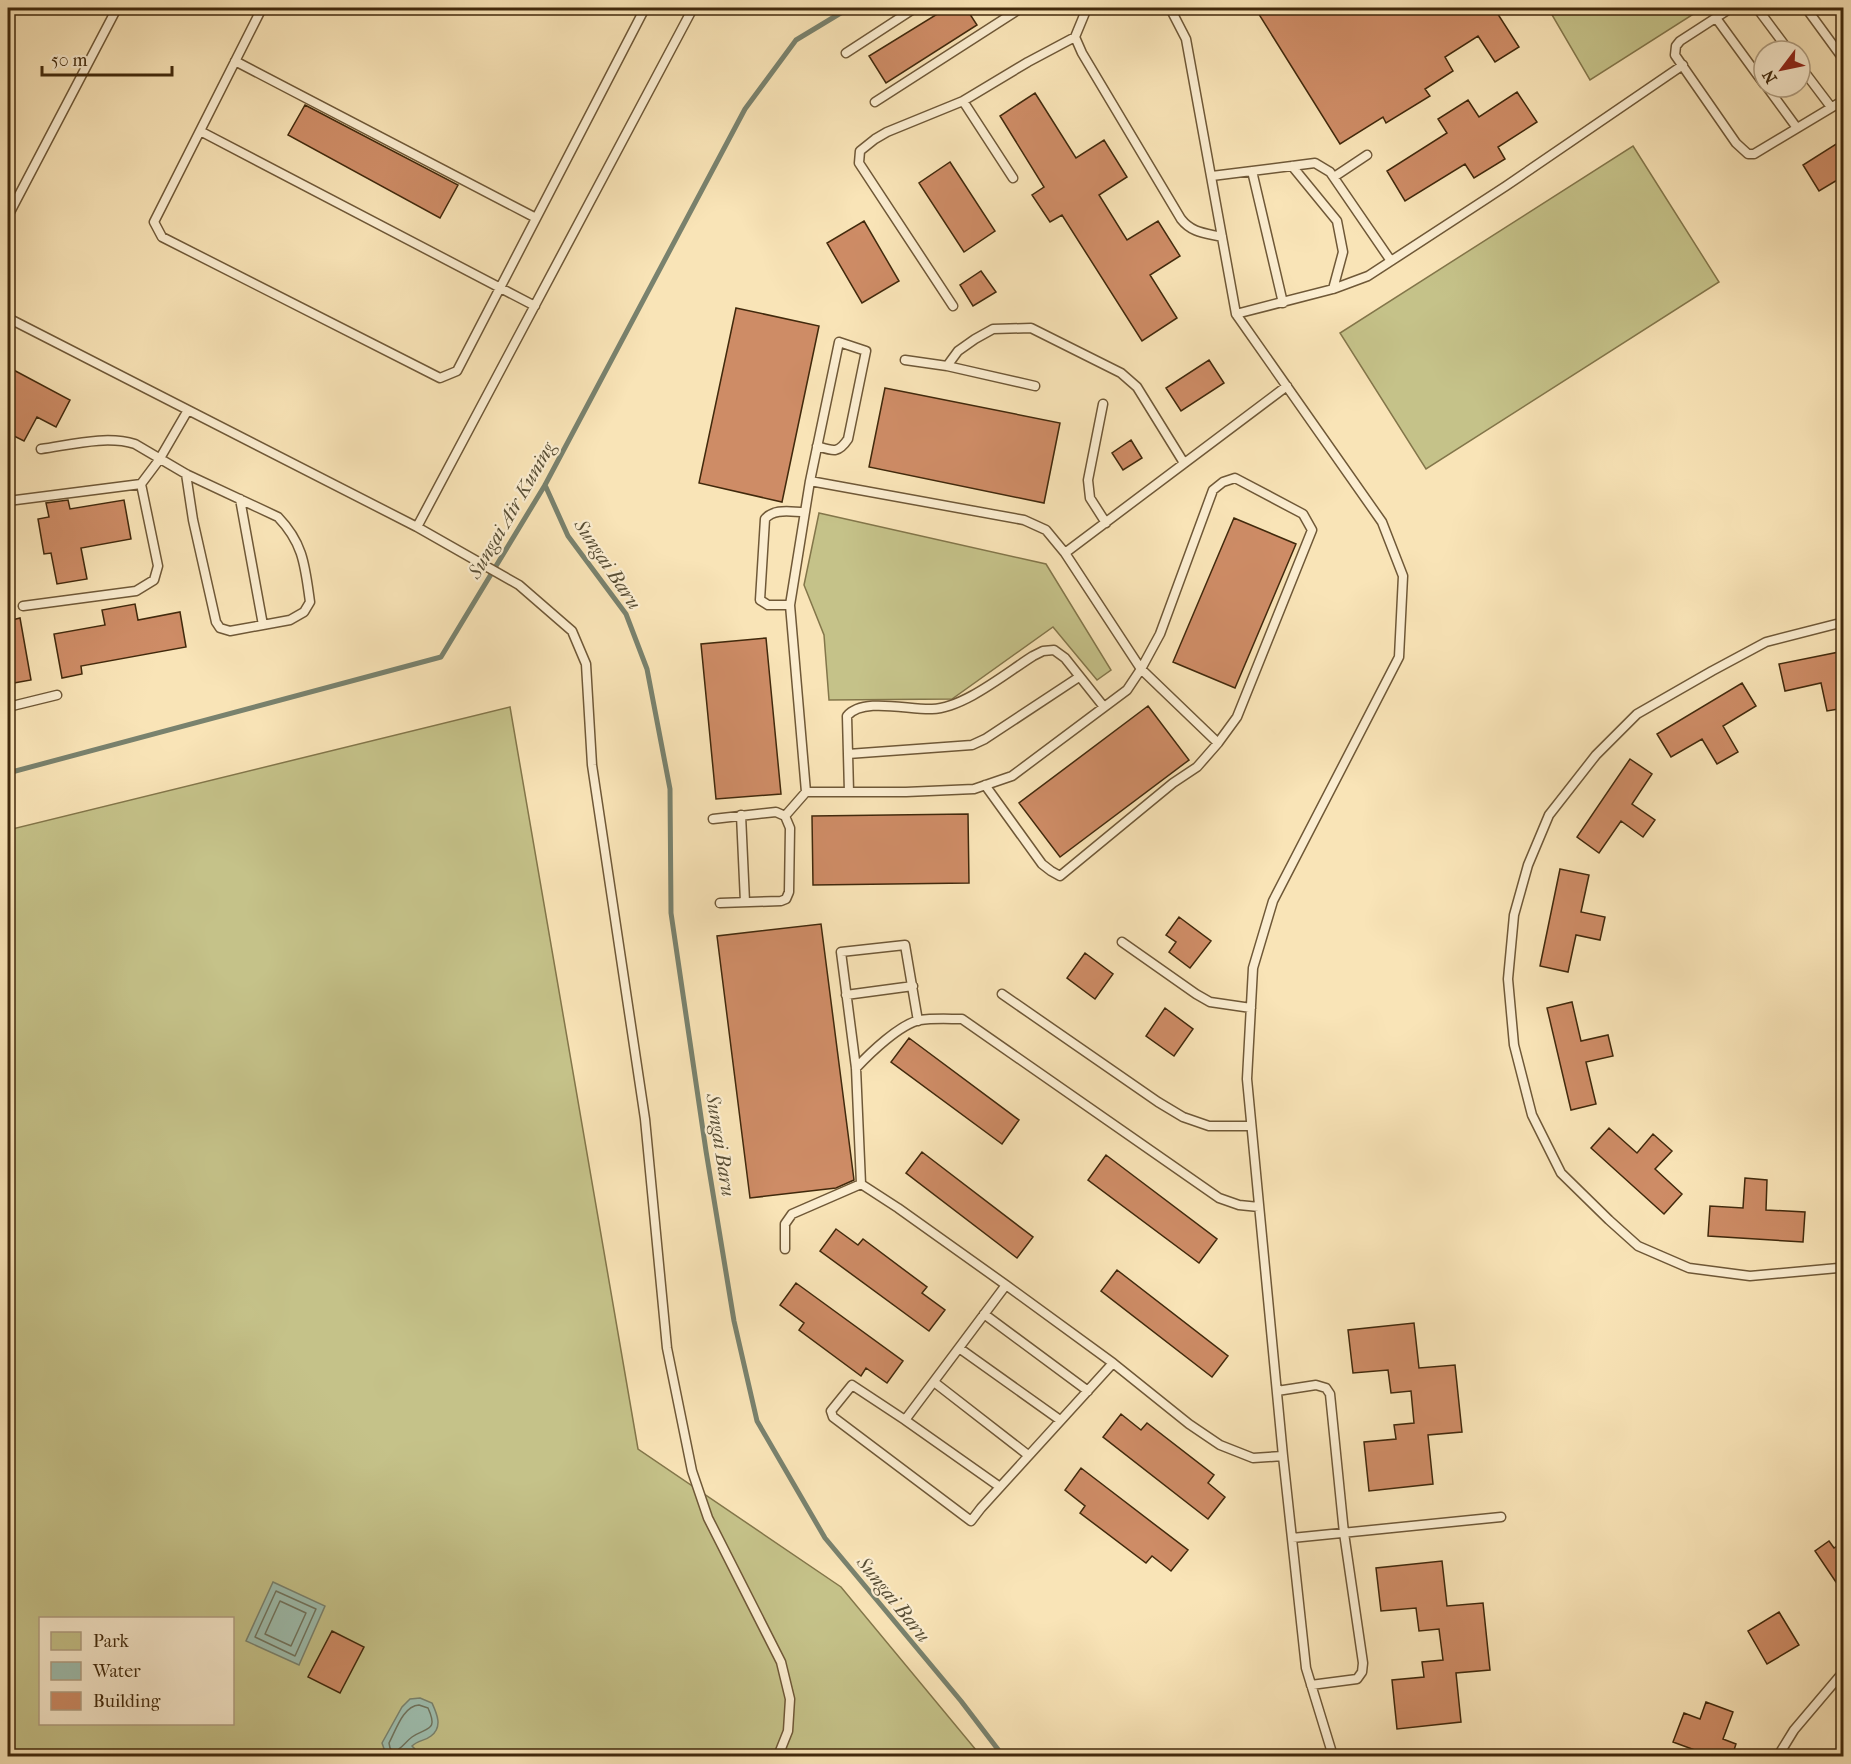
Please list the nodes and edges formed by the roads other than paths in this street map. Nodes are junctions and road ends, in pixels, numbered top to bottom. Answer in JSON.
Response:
{"nodes":[{"id":1,"x":117,"y":8,"type":"edge"},
{"id":2,"x":262,"y":8,"type":"edge"},
{"id":3,"x":645,"y":8,"type":"edge"},
{"id":4,"x":693,"y":8,"type":"edge"},
{"id":5,"x":915,"y":8,"type":"edge"},
{"id":6,"x":1021,"y":8,"type":"edge"},
{"id":7,"x":1087,"y":8,"type":"edge"},
{"id":8,"x":1170,"y":8,"type":"edge"},
{"id":9,"x":1731,"y":8,"type":"edge"},
{"id":10,"x":1757,"y":8,"type":"edge"},
{"id":11,"x":1806,"y":8,"type":"edge"},
{"id":12,"x":1716,"y":18,"type":"junction"},
{"id":13,"x":1075,"y":37,"type":"junction"},
{"id":14,"x":1780,"y":39,"type":"edge"},
{"id":15,"x":846,"y":53,"type":"dead end"},
{"id":16,"x":1844,"y":60,"type":"edge"},
{"id":17,"x":235,"y":61,"type":"junction"},
{"id":18,"x":1683,"y":66,"type":"junction"},
{"id":19,"x":1752,"y":67,"type":"edge"},
{"id":20,"x":1812,"y":82,"type":"edge"},
{"id":21,"x":1775,"y":99,"type":"edge"},
{"id":22,"x":1844,"y":99,"type":"edge"},
{"id":23,"x":963,"y":101,"type":"junction"},
{"id":24,"x":875,"y":102,"type":"dead end"},
{"id":25,"x":1831,"y":107,"type":"junction"},
{"id":26,"x":1797,"y":128,"type":"junction"},
{"id":27,"x":200,"y":131,"type":"junction"},
{"id":28,"x":1367,"y":155,"type":"dead end"},
{"id":29,"x":1292,"y":166,"type":"junction"},
{"id":30,"x":1252,"y":171,"type":"junction"},
{"id":31,"x":1212,"y":176,"type":"junction"},
{"id":32,"x":1334,"y":177,"type":"junction"},
{"id":33,"x":1013,"y":178,"type":"dead end"},
{"id":34,"x":8,"y":216,"type":"edge"},
{"id":35,"x":536,"y":218,"type":"junction"},
{"id":36,"x":1222,"y":237,"type":"junction"},
{"id":37,"x":1391,"y":261,"type":"junction"},
{"id":38,"x":500,"y":287,"type":"junction"},
{"id":39,"x":1333,"y":289,"type":"junction"},
{"id":40,"x":1283,"y":303,"type":"junction"},
{"id":41,"x":534,"y":306,"type":"junction"},
{"id":42,"x":953,"y":306,"type":"dead end"},
{"id":43,"x":1236,"y":314,"type":"junction"},
{"id":44,"x":8,"y":318,"type":"edge"},
{"id":45,"x":905,"y":360,"type":"dead end"},
{"id":46,"x":947,"y":366,"type":"junction"},
{"id":47,"x":1035,"y":386,"type":"dead end"},
{"id":48,"x":1287,"y":386,"type":"junction"},
{"id":49,"x":1103,"y":404,"type":"dead end"},
{"id":50,"x":188,"y":410,"type":"junction"},
{"id":51,"x":817,"y":447,"type":"junction"},
{"id":52,"x":41,"y":449,"type":"dead end"},
{"id":53,"x":159,"y":460,"type":"junction"},
{"id":54,"x":1185,"y":463,"type":"junction"},
{"id":55,"x":186,"y":474,"type":"junction"},
{"id":56,"x":810,"y":481,"type":"junction"},
{"id":57,"x":141,"y":484,"type":"junction"},
{"id":58,"x":240,"y":499,"type":"junction"},
{"id":59,"x":8,"y":501,"type":"edge"},
{"id":60,"x":804,"y":512,"type":"junction"},
{"id":61,"x":1106,"y":523,"type":"junction"},
{"id":62,"x":417,"y":527,"type":"junction"},
{"id":63,"x":1065,"y":553,"type":"junction"},
{"id":64,"x":790,"y":605,"type":"junction"},
{"id":65,"x":22,"y":606,"type":"dead end"},
{"id":66,"x":1844,"y":622,"type":"edge"},
{"id":67,"x":262,"y":625,"type":"junction"},
{"id":68,"x":1141,"y":669,"type":"junction"},
{"id":69,"x":1079,"y":677,"type":"junction"},
{"id":70,"x":57,"y":695,"type":"dead end"},
{"id":71,"x":8,"y":707,"type":"edge"},
{"id":72,"x":1104,"y":707,"type":"junction"},
{"id":73,"x":1218,"y":743,"type":"junction"},
{"id":74,"x":848,"y":754,"type":"junction"},
{"id":75,"x":985,"y":785,"type":"junction"},
{"id":76,"x":806,"y":792,"type":"junction"},
{"id":77,"x":849,"y":792,"type":"junction"},
{"id":78,"x":741,"y":815,"type":"junction"},
{"id":79,"x":785,"y":816,"type":"junction"},
{"id":80,"x":713,"y":819,"type":"dead end"},
{"id":81,"x":745,"y":902,"type":"junction"},
{"id":82,"x":720,"y":903,"type":"dead end"},
{"id":83,"x":1122,"y":942,"type":"dead end"},
{"id":84,"x":913,"y":986,"type":"junction"},
{"id":85,"x":1002,"y":994,"type":"dead end"},
{"id":86,"x":846,"y":995,"type":"junction"},
{"id":87,"x":1251,"y":1008,"type":"junction"},
{"id":88,"x":918,"y":1021,"type":"junction"},
{"id":89,"x":856,"y":1068,"type":"junction"},
{"id":90,"x":1251,"y":1126,"type":"junction"},
{"id":91,"x":861,"y":1184,"type":"junction"},
{"id":92,"x":1259,"y":1207,"type":"junction"},
{"id":93,"x":785,"y":1249,"type":"dead end"},
{"id":94,"x":1844,"y":1266,"type":"edge"},
{"id":95,"x":1006,"y":1285,"type":"junction"},
{"id":96,"x":984,"y":1314,"type":"junction"},
{"id":97,"x":959,"y":1348,"type":"junction"},
{"id":98,"x":1113,"y":1363,"type":"junction"},
{"id":99,"x":934,"y":1382,"type":"junction"},
{"id":100,"x":1088,"y":1391,"type":"junction"},
{"id":101,"x":1277,"y":1391,"type":"junction"},
{"id":102,"x":905,"y":1420,"type":"junction"},
{"id":103,"x":1060,"y":1420,"type":"junction"},
{"id":104,"x":1028,"y":1455,"type":"junction"},
{"id":105,"x":1283,"y":1456,"type":"junction"},
{"id":106,"x":1000,"y":1487,"type":"junction"},
{"id":107,"x":1501,"y":1517,"type":"dead end"},
{"id":108,"x":1344,"y":1533,"type":"junction"},
{"id":109,"x":1292,"y":1538,"type":"junction"},
{"id":110,"x":1844,"y":1671,"type":"edge"},
{"id":111,"x":1311,"y":1685,"type":"junction"},
{"id":112,"x":778,"y":1756,"type":"edge"},
{"id":113,"x":1333,"y":1756,"type":"edge"},
{"id":114,"x":1778,"y":1756,"type":"edge"}],
"edges":[{"from":1,"to":34,"type":"lane"},
{"from":2,"to":17,"type":"lane"},
{"from":3,"to":35,"type":"lane"},
{"from":4,"to":41,"type":"lane"},
{"from":5,"to":15,"type":"lane"},
{"from":6,"to":24,"type":"lane"},
{"from":7,"to":13,"type":"lane"},
{"from":8,"to":31,"type":"lane"},
{"from":9,"to":12,"type":"lane"},
{"from":10,"to":14,"type":"lane"},
{"from":11,"to":16,"type":"lane"},
{"from":12,"to":18,"type":"lane"},
{"from":12,"to":19,"type":"lane"},
{"from":13,"to":23,"type":"lane"},
{"from":13,"to":36,"type":"lane"},
{"from":17,"to":27,"type":"lane"},
{"from":17,"to":35,"type":"lane"},
{"from":18,"to":26,"type":"lane"},
{"from":18,"to":37,"type":"lane"},
{"from":20,"to":25,"type":"lane"},
{"from":21,"to":26,"type":"lane"},
{"from":22,"to":25,"type":"lane"},
{"from":23,"to":33,"type":"lane"},
{"from":23,"to":42,"type":"lane"},
{"from":25,"to":26,"type":"lane"},
{"from":27,"to":38,"type":"lane"},
{"from":27,"to":38,"type":"lane"},
{"from":28,"to":32,"type":"lane"},
{"from":29,"to":30,"type":"lane"},
{"from":29,"to":32,"type":"lane"},
{"from":29,"to":39,"type":"lane"},
{"from":30,"to":31,"type":"lane"},
{"from":30,"to":40,"type":"lane"},
{"from":31,"to":36,"type":"lane"},
{"from":32,"to":37,"type":"lane"},
{"from":35,"to":38,"type":"lane"},
{"from":36,"to":43,"type":"lane"},
{"from":37,"to":39,"type":"lane"},
{"from":38,"to":41,"type":"lane"},
{"from":39,"to":40,"type":"lane"},
{"from":40,"to":43,"type":"lane"},
{"from":41,"to":62,"type":"lane"},
{"from":43,"to":48,"type":"lane"},
{"from":44,"to":50,"type":"lane"},
{"from":45,"to":46,"type":"lane"},
{"from":46,"to":47,"type":"lane"},
{"from":46,"to":54,"type":"lane"},
{"from":48,"to":54,"type":"lane"},
{"from":48,"to":87,"type":"lane"},
{"from":49,"to":61,"type":"lane"},
{"from":50,"to":53,"type":"lane"},
{"from":50,"to":62,"type":"lane"},
{"from":51,"to":51,"type":"lane"},
{"from":51,"to":56,"type":"lane"},
{"from":52,"to":53,"type":"lane"},
{"from":53,"to":55,"type":"lane"},
{"from":53,"to":57,"type":"lane"},
{"from":54,"to":61,"type":"lane"},
{"from":55,"to":58,"type":"lane"},
{"from":55,"to":67,"type":"lane"},
{"from":56,"to":60,"type":"lane"},
{"from":56,"to":63,"type":"lane"},
{"from":57,"to":59,"type":"lane"},
{"from":57,"to":65,"type":"lane"},
{"from":58,"to":67,"type":"lane"},
{"from":58,"to":67,"type":"lane"},
{"from":60,"to":64,"type":"lane"},
{"from":60,"to":64,"type":"lane"},
{"from":61,"to":63,"type":"lane"},
{"from":62,"to":112,"type":"lane"},
{"from":63,"to":68,"type":"lane"},
{"from":64,"to":76,"type":"lane"},
{"from":66,"to":94,"type":"lane"},
{"from":68,"to":72,"type":"lane"},
{"from":68,"to":73,"type":"lane"},
{"from":68,"to":73,"type":"lane"},
{"from":69,"to":72,"type":"lane"},
{"from":69,"to":74,"type":"lane"},
{"from":69,"to":74,"type":"lane"},
{"from":70,"to":71,"type":"lane"},
{"from":72,"to":75,"type":"lane"},
{"from":73,"to":75,"type":"lane"},
{"from":74,"to":77,"type":"lane"},
{"from":75,"to":77,"type":"lane"},
{"from":76,"to":77,"type":"lane"},
{"from":76,"to":79,"type":"lane"},
{"from":78,"to":79,"type":"lane"},
{"from":78,"to":80,"type":"lane"},
{"from":78,"to":81,"type":"lane"},
{"from":79,"to":81,"type":"lane"},
{"from":81,"to":82,"type":"lane"},
{"from":83,"to":87,"type":"lane"},
{"from":84,"to":86,"type":"lane"},
{"from":84,"to":86,"type":"lane"},
{"from":84,"to":88,"type":"lane"},
{"from":85,"to":90,"type":"lane"},
{"from":86,"to":89,"type":"lane"},
{"from":87,"to":90,"type":"lane"},
{"from":88,"to":89,"type":"lane"},
{"from":88,"to":92,"type":"lane"},
{"from":89,"to":91,"type":"lane"},
{"from":90,"to":92,"type":"lane"},
{"from":91,"to":93,"type":"lane"},
{"from":91,"to":95,"type":"lane"},
{"from":92,"to":101,"type":"lane"},
{"from":95,"to":96,"type":"lane"},
{"from":95,"to":98,"type":"lane"},
{"from":96,"to":97,"type":"lane"},
{"from":96,"to":100,"type":"lane"},
{"from":97,"to":99,"type":"lane"},
{"from":97,"to":103,"type":"lane"},
{"from":98,"to":100,"type":"lane"},
{"from":98,"to":105,"type":"lane"},
{"from":99,"to":102,"type":"lane"},
{"from":99,"to":104,"type":"lane"},
{"from":100,"to":103,"type":"lane"},
{"from":101,"to":105,"type":"lane"},
{"from":101,"to":108,"type":"lane"},
{"from":102,"to":106,"type":"lane"},
{"from":102,"to":106,"type":"lane"},
{"from":103,"to":104,"type":"lane"},
{"from":104,"to":106,"type":"lane"},
{"from":105,"to":109,"type":"lane"},
{"from":107,"to":108,"type":"lane"},
{"from":108,"to":109,"type":"lane"},
{"from":108,"to":111,"type":"lane"},
{"from":109,"to":111,"type":"lane"},
{"from":110,"to":114,"type":"lane"},
{"from":111,"to":113,"type":"lane"}]}
